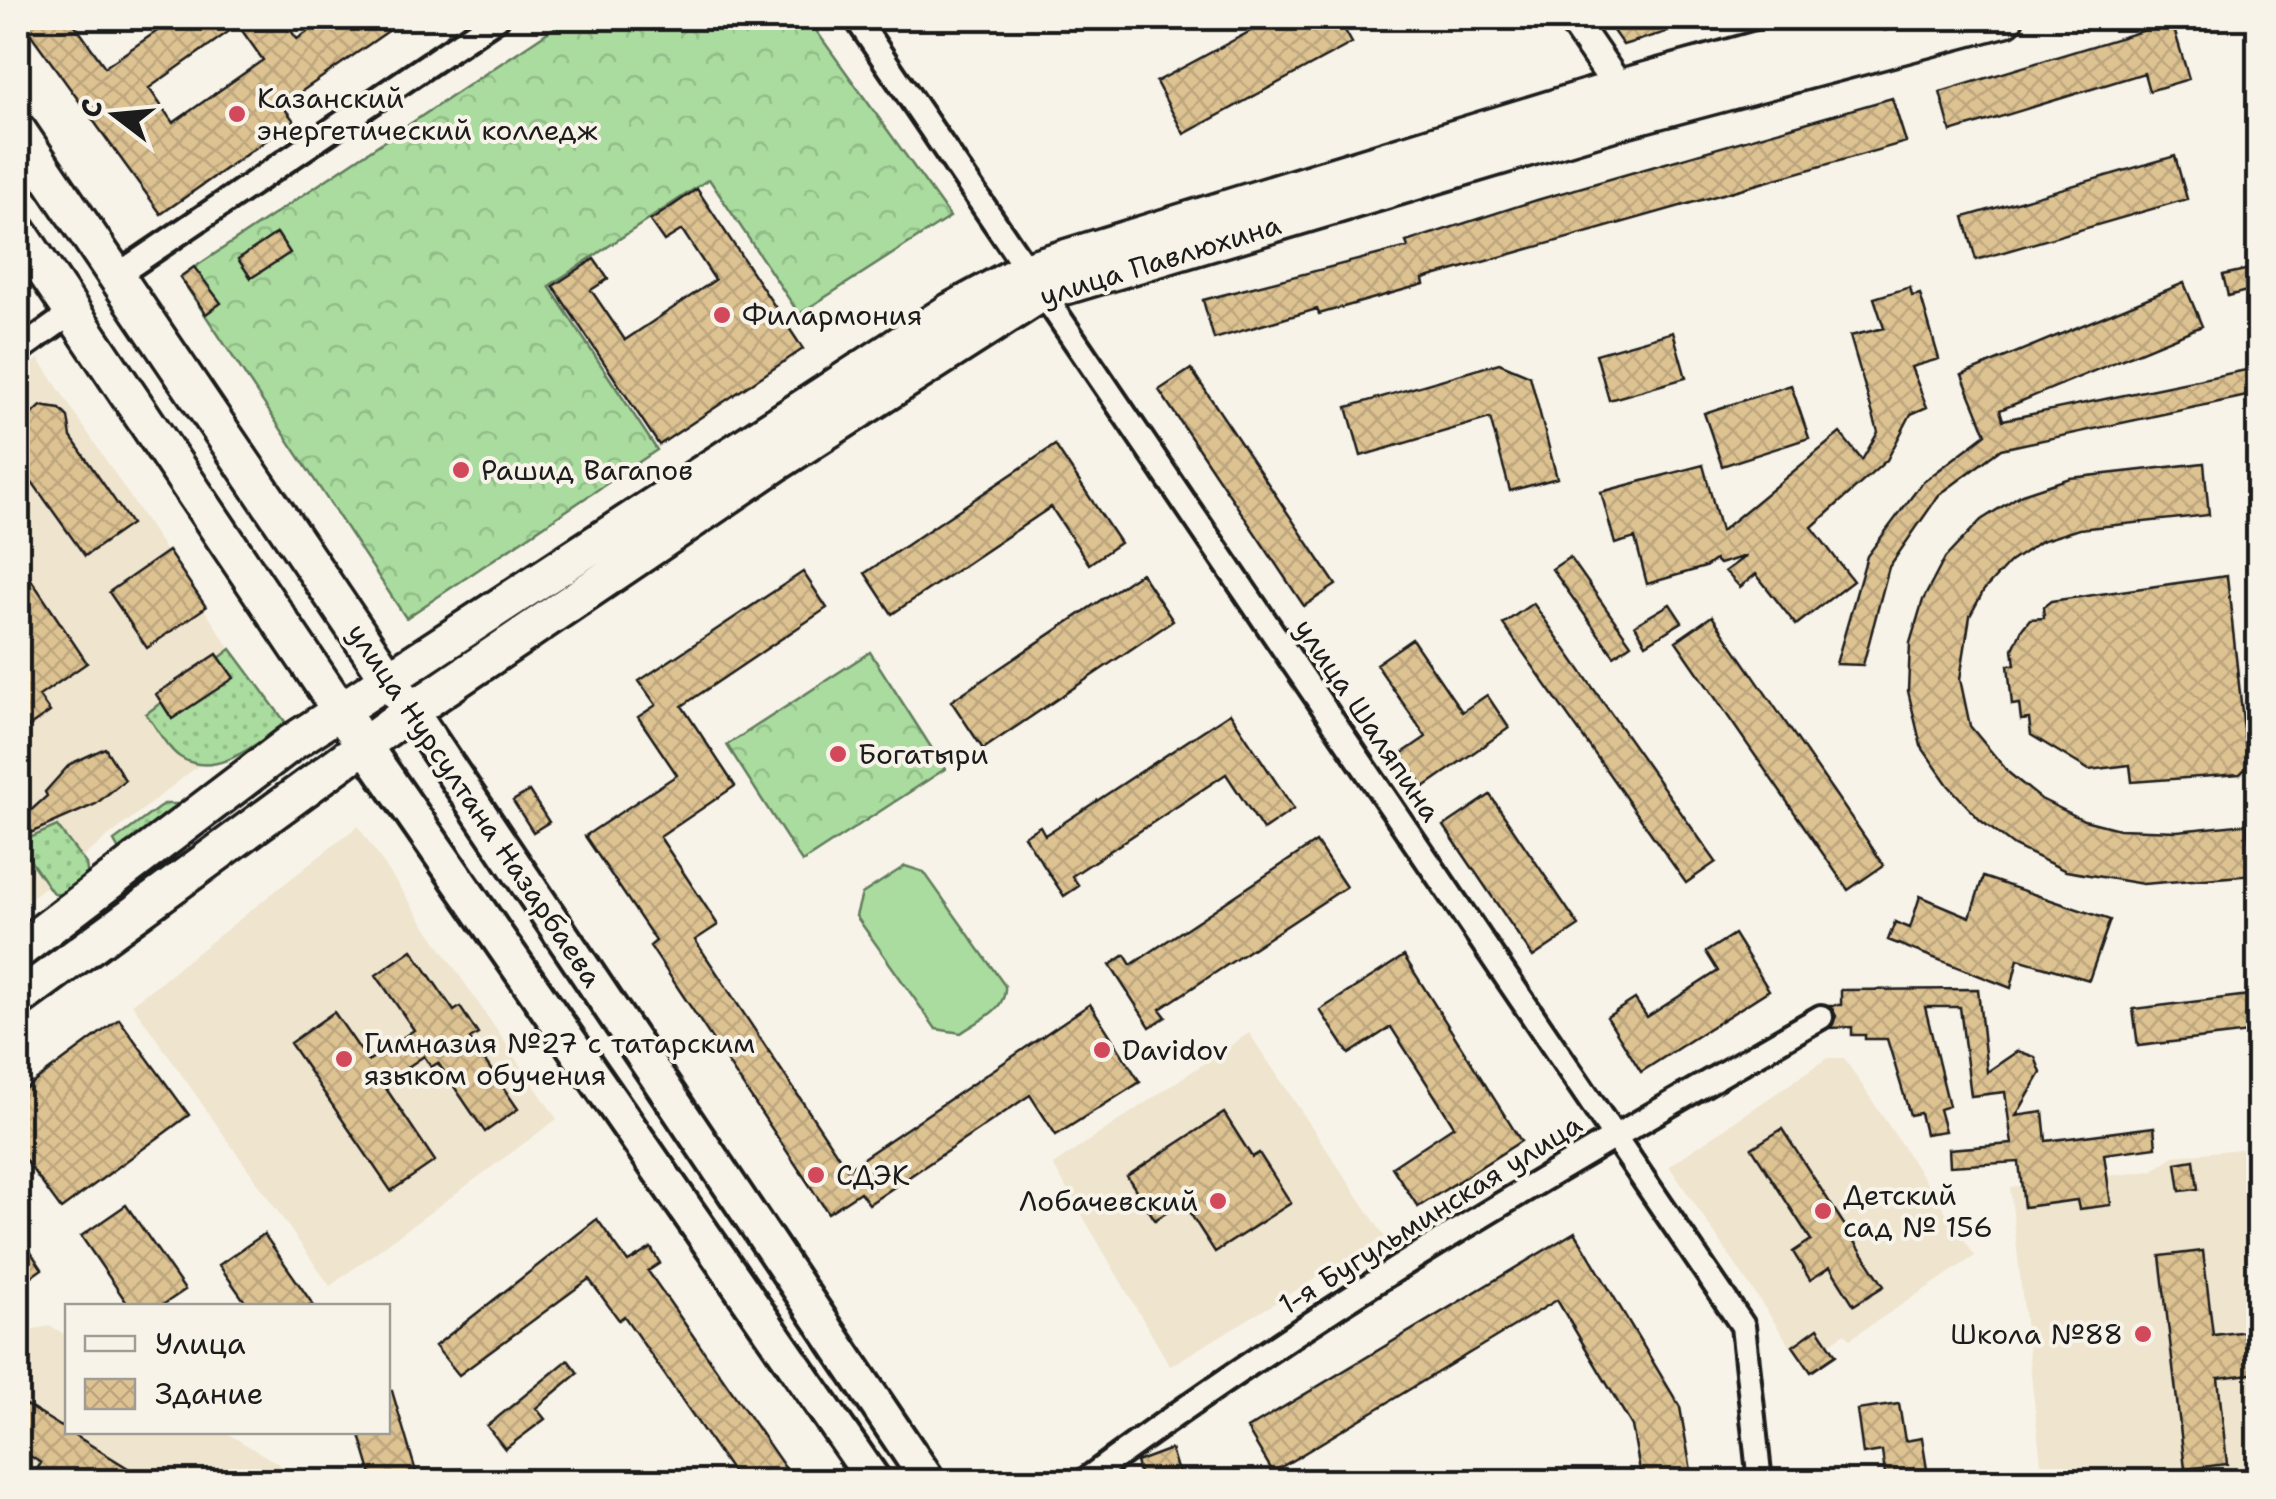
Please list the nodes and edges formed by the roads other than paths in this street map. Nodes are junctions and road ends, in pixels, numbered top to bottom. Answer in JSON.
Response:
{"nodes":[{"id":1,"x":497,"y":18,"type":"edge"},
{"id":2,"x":856,"y":18,"type":"edge"},
{"id":3,"x":1571,"y":18,"type":"edge"},
{"id":4,"x":1872,"y":18,"type":"edge"},
{"id":5,"x":2005,"y":18,"type":"edge"},
{"id":6,"x":1619,"y":88,"type":"junction"},
{"id":7,"x":18,"y":131,"type":"edge"},
{"id":8,"x":18,"y":231,"type":"edge"},
{"id":9,"x":116,"y":276,"type":"junction"},
{"id":10,"x":1034,"y":282,"type":"junction"},
{"id":11,"x":73,"y":312,"type":"junction"},
{"id":12,"x":18,"y":350,"type":"edge"},
{"id":13,"x":389,"y":679,"type":"junction"},
{"id":14,"x":338,"y":711,"type":"junction"},
{"id":15,"x":411,"y":711,"type":"junction"},
{"id":16,"x":365,"y":746,"type":"junction"},
{"id":17,"x":18,"y":951,"type":"edge"},
{"id":18,"x":18,"y":999,"type":"edge"},
{"id":19,"x":1822,"y":1017,"type":"dead end"},
{"id":20,"x":1614,"y":1135,"type":"junction"},
{"id":21,"x":875,"y":1482,"type":"edge"},
{"id":22,"x":929,"y":1482,"type":"edge"},
{"id":23,"x":1083,"y":1482,"type":"edge"},
{"id":24,"x":1760,"y":1482,"type":"edge"}],
"edges":[{"from":1,"to":9,"type":"street"},
{"from":2,"to":10,"type":"street","name":"улица Шаляпина"},
{"from":3,"to":6,"type":"street"},
{"from":4,"to":6,"type":"main road","name":"улица Павлюхина"},
{"from":5,"to":10,"type":"main road","name":"улица Павлюхина"},
{"from":6,"to":10,"type":"main road","name":"улица Павлюхина"},
{"from":7,"to":9,"type":"main road","name":"улица Нурсултана Назарбаева"},
{"from":8,"to":11,"type":"main road","name":"улица Нурсултана Назарбаева"},
{"from":9,"to":13,"type":"main road","name":"улица Нурсултана Назарбаева"},
{"from":10,"to":13,"type":"main road","name":"улица Павлюхина"},
{"from":10,"to":15,"type":"main road","name":"улица Павлюхина"},
{"from":10,"to":20,"type":"street","name":"улица Шаляпина"},
{"from":11,"to":12,"type":"street"},
{"from":11,"to":14,"type":"main road","name":"улица Нурсултана Назарбаева"},
{"from":13,"to":14,"type":"main road","name":"улица Павлюхина"},
{"from":13,"to":15,"type":"main road","name":"улица Нурсултана Назарбаева"},
{"from":14,"to":16,"type":"main road","name":"улица Нурсултана Назарбаева"},
{"from":14,"to":17,"type":"main road","name":"улица Павлюхина"},
{"from":15,"to":16,"type":"main road","name":"улица Павлюхина"},
{"from":15,"to":22,"type":"main road","name":"улица Нурсултана Назарбаева"},
{"from":16,"to":18,"type":"main road","name":"улица Павлюхина"},
{"from":16,"to":21,"type":"main road","name":"улица Нурсултана Назарбаева"},
{"from":19,"to":20,"type":"street","name":"1-я Бугульминская улица"},
{"from":20,"to":23,"type":"street","name":"1-я Бугульминская улица"},
{"from":20,"to":24,"type":"street","name":"улица Шаляпина"}]}
